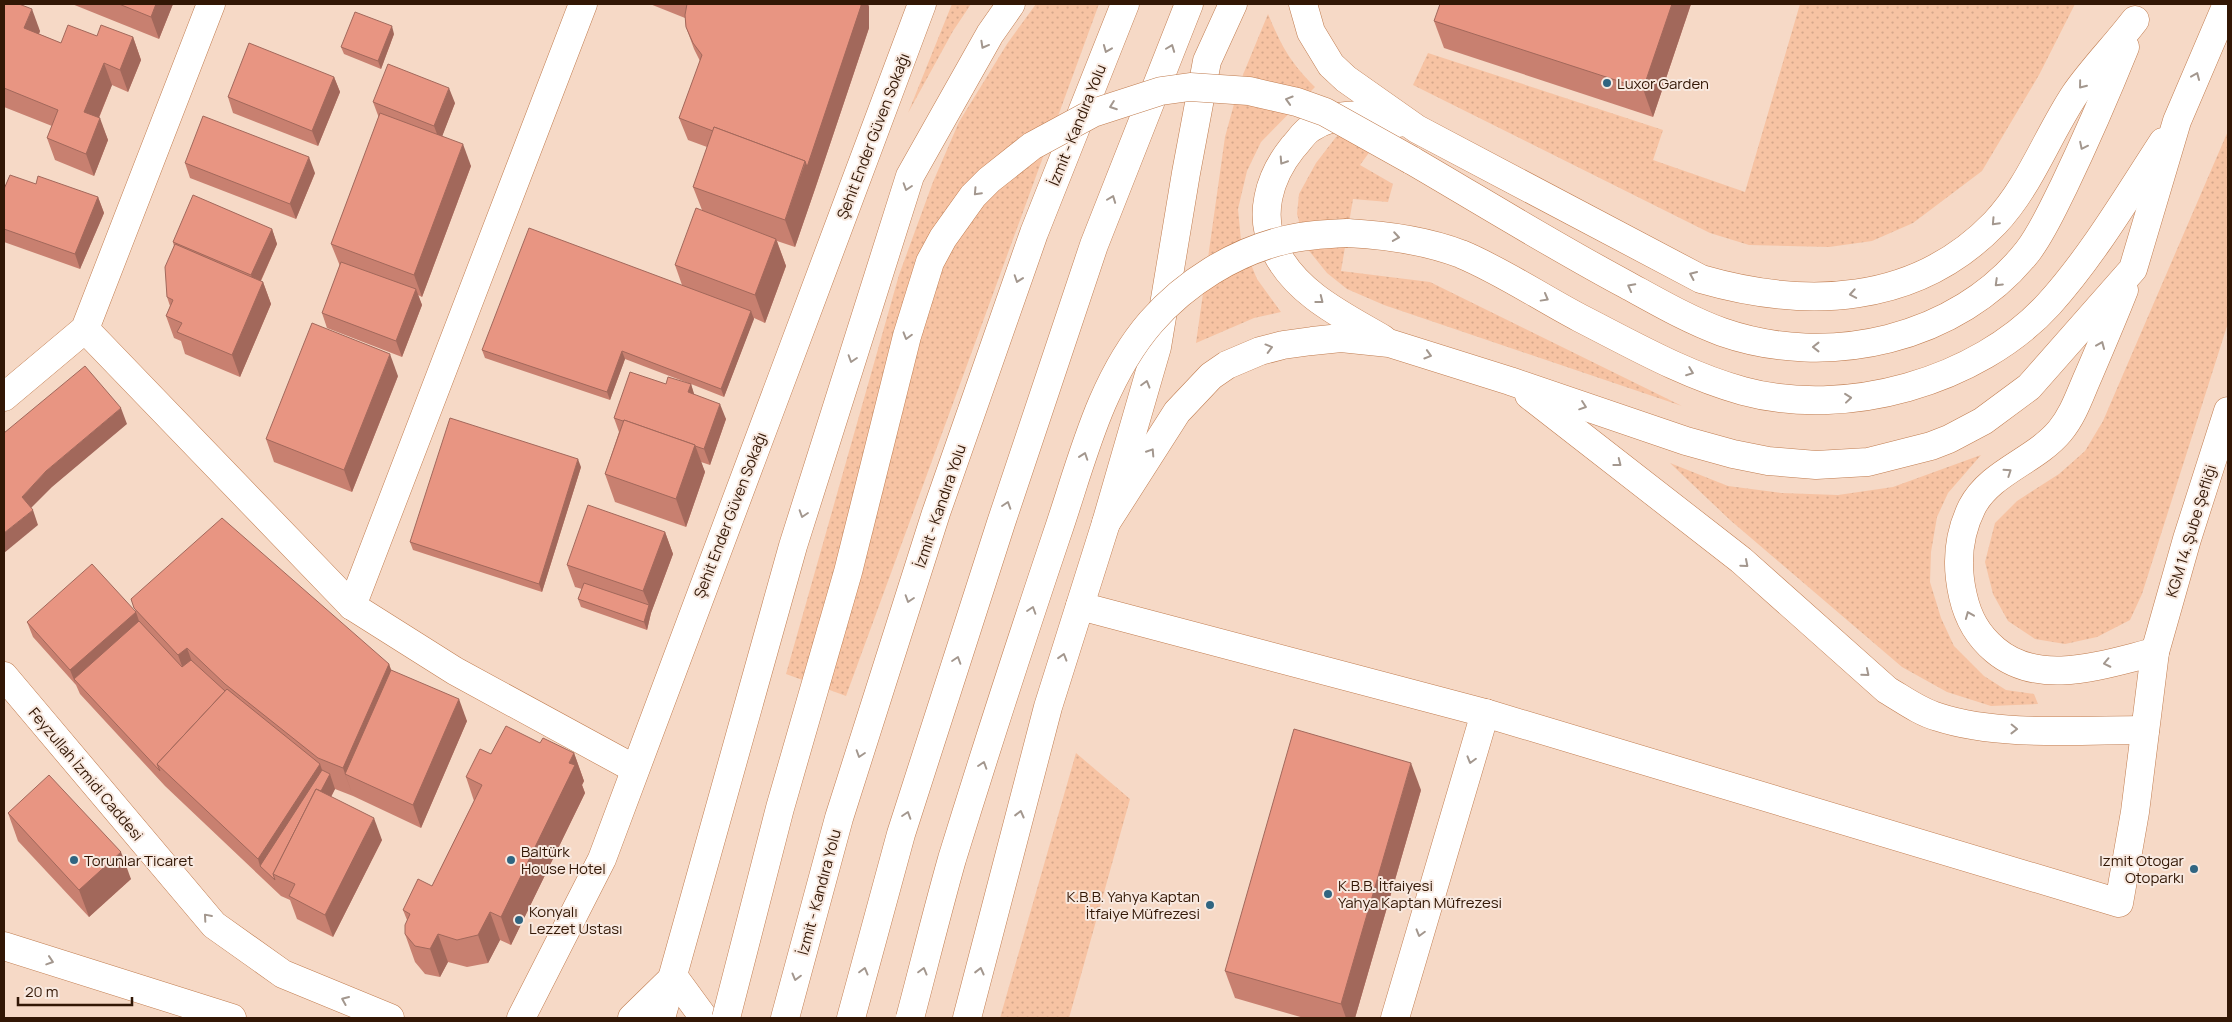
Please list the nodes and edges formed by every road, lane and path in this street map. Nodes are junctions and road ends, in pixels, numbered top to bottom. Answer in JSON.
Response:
{"nodes":[{"id":1,"x":211,"y":4,"type":"edge"},
{"id":2,"x":583,"y":4,"type":"edge"},
{"id":3,"x":922,"y":4,"type":"edge"},
{"id":4,"x":1011,"y":4,"type":"edge"},
{"id":5,"x":1125,"y":4,"type":"edge"},
{"id":6,"x":1189,"y":4,"type":"edge"},
{"id":7,"x":1233,"y":4,"type":"edge"},
{"id":8,"x":1303,"y":4,"type":"edge"},
{"id":9,"x":2227,"y":4,"type":"edge"},
{"id":10,"x":2139,"y":12,"type":"edge"},
{"id":11,"x":2178,"y":121,"type":"junction"},
{"id":12,"x":1417,"y":129,"type":"junction"},
{"id":13,"x":2133,"y":269,"type":"junction"},
{"id":14,"x":85,"y":329,"type":"junction"},
{"id":15,"x":1388,"y":343,"type":"junction"},
{"id":16,"x":1510,"y":381,"type":"junction"},
{"id":17,"x":4,"y":397,"type":"edge"},
{"id":18,"x":2228,"y":411,"type":"edge"},
{"id":19,"x":1106,"y":523,"type":"junction"},
{"id":20,"x":352,"y":606,"type":"junction"},
{"id":21,"x":1080,"y":606,"type":"junction"},
{"id":22,"x":2155,"y":652,"type":"junction"},
{"id":23,"x":4,"y":676,"type":"edge"},
{"id":24,"x":1485,"y":713,"type":"junction"},
{"id":25,"x":2145,"y":730,"type":"junction"},
{"id":26,"x":635,"y":769,"type":"junction"},
{"id":27,"x":4,"y":946,"type":"edge"},
{"id":28,"x":674,"y":977,"type":"junction"},
{"id":29,"x":232,"y":1018,"type":"edge"},
{"id":30,"x":390,"y":1018,"type":"edge"},
{"id":31,"x":521,"y":1018,"type":"edge"},
{"id":32,"x":632,"y":1018,"type":"edge"},
{"id":33,"x":661,"y":1018,"type":"edge"},
{"id":34,"x":704,"y":1018,"type":"edge"},
{"id":35,"x":726,"y":1018,"type":"edge"},
{"id":36,"x":785,"y":1018,"type":"edge"},
{"id":37,"x":851,"y":1018,"type":"edge"},
{"id":38,"x":910,"y":1018,"type":"edge"},
{"id":39,"x":967,"y":1018,"type":"edge"},
{"id":40,"x":1395,"y":1018,"type":"edge"}],
"edges":[{"from":1,"to":14,"type":"main road"},
{"from":2,"to":20,"type":"main road"},
{"from":3,"to":26,"type":"main road","name":"Şehit Ender Güven Sokağı"},
{"from":4,"to":28,"type":"main road","one_way":true},
{"from":5,"to":36,"type":"main road","name":"İzmit - Kandıra Yolu","one_way":true},
{"from":37,"to":6,"type":"main road","one_way":true},
{"from":19,"to":7,"type":"main road","one_way":true},
{"from":8,"to":12,"type":"main road"},
{"from":11,"to":9,"type":"main road","one_way":true},
{"from":10,"to":12,"type":"main road","one_way":true},
{"from":10,"to":35,"type":"main road","one_way":true,"bridge":true},
{"from":11,"to":13,"type":"main road"},
{"from":38,"to":11,"type":"main road","one_way":true,"bridge":true},
{"from":12,"to":15,"type":"main road","one_way":true},
{"from":16,"to":13,"type":"main road","one_way":true},
{"from":22,"to":13,"type":"main road","one_way":true},
{"from":14,"to":17,"type":"main road"},
{"from":14,"to":20,"type":"main road"},
{"from":15,"to":16,"type":"main road","one_way":true},
{"from":19,"to":15,"type":"main road","one_way":true},
{"from":16,"to":25,"type":"main road","one_way":true},
{"from":18,"to":22,"type":"main road","name":"KGM 14. Şube Şefliği"},
{"from":19,"to":21,"type":"main road"},
{"from":20,"to":26,"type":"main road"},
{"from":21,"to":24,"type":"main road"},
{"from":39,"to":21,"type":"main road","one_way":true},
{"from":22,"to":25,"type":"main road","name":"KGM 14. Şube Şefliği"},
{"from":30,"to":23,"type":"main road","name":"Feyzullah İzmidi Caddesi","one_way":true},
{"from":24,"to":25,"type":"main road","name":"KGM 14. Şube Şefliği"},
{"from":24,"to":40,"type":"main road","one_way":true},
{"from":26,"to":31,"type":"main road","name":"Şehit Ender Güven Sokağı"},
{"from":27,"to":29,"type":"main road","one_way":true},
{"from":28,"to":32,"type":"main road"},
{"from":28,"to":33,"type":"main road"},
{"from":28,"to":34,"type":"main road"}]}
